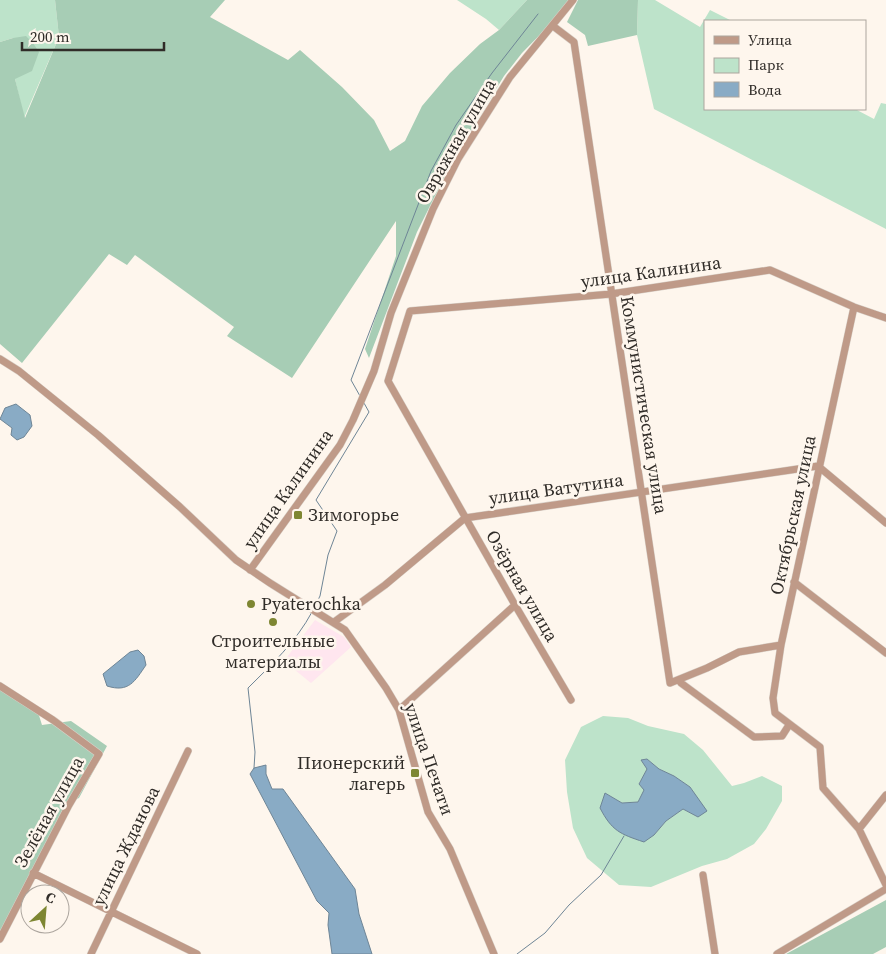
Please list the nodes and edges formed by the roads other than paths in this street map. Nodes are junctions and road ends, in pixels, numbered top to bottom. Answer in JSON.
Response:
{"nodes":[{"id":1,"x":572,"y":0,"type":"edge"},
{"id":2,"x":553,"y":26,"type":"junction"},
{"id":3,"x":611,"y":294,"type":"junction"},
{"id":4,"x":854,"y":307,"type":"junction"},
{"id":5,"x":391,"y":313,"type":"joint"},
{"id":6,"x":886,"y":318,"type":"edge"},
{"id":7,"x":0,"y":359,"type":"edge"},
{"id":8,"x":388,"y":381,"type":"joint"},
{"id":9,"x":818,"y":466,"type":"junction"},
{"id":10,"x":642,"y":492,"type":"junction"},
{"id":11,"x":465,"y":518,"type":"junction"},
{"id":12,"x":886,"y":523,"type":"edge"},
{"id":13,"x":250,"y":570,"type":"junction"},
{"id":14,"x":794,"y":582,"type":"junction"},
{"id":15,"x":515,"y":605,"type":"junction"},
{"id":16,"x":334,"y":622,"type":"junction"},
{"id":17,"x":781,"y":645,"type":"junction"},
{"id":18,"x":886,"y":653,"type":"edge"},
{"id":19,"x":679,"y":680,"type":"junction"},
{"id":20,"x":0,"y":686,"type":"edge"},
{"id":21,"x":572,"y":700,"type":"dead end"},
{"id":22,"x":399,"y":710,"type":"junction"},
{"id":23,"x":789,"y":725,"type":"junction"},
{"id":24,"x":188,"y":751,"type":"dead end"},
{"id":25,"x":886,"y":795,"type":"edge"},
{"id":26,"x":859,"y":829,"type":"junction"},
{"id":27,"x":33,"y":872,"type":"junction"},
{"id":28,"x":703,"y":875,"type":"dead end"},
{"id":29,"x":886,"y":885,"type":"edge"},
{"id":30,"x":886,"y":889,"type":"edge"},
{"id":31,"x":112,"y":912,"type":"junction"},
{"id":32,"x":0,"y":939,"type":"edge"},
{"id":33,"x":91,"y":954,"type":"edge"},
{"id":34,"x":197,"y":954,"type":"edge"},
{"id":35,"x":494,"y":954,"type":"edge"},
{"id":36,"x":715,"y":954,"type":"edge"},
{"id":37,"x":777,"y":954,"type":"edge"}],
"edges":[{"from":1,"to":2,"type":"street","name":"Овражная улица"},
{"from":2,"to":3,"type":"street","name":"Коммунистическая улица"},
{"from":2,"to":5,"type":"street","name":"Овражная улица"},
{"from":3,"to":4,"type":"street","name":"улица Калинина"},
{"from":3,"to":8,"type":"street","name":"улица Калинина"},
{"from":3,"to":10,"type":"street","name":"Коммунистическая улица"},
{"from":4,"to":6,"type":"street","name":"улица Калинина"},
{"from":4,"to":9,"type":"street","name":"Октябрьская улица"},
{"from":5,"to":13,"type":"street","name":"улица Калинина"},
{"from":7,"to":13,"type":"street","name":"улица Печати"},
{"from":8,"to":11,"type":"street","name":"Озёрная улица"},
{"from":9,"to":10,"type":"street","name":"улица Ватутина"},
{"from":9,"to":12,"type":"street"},
{"from":9,"to":14,"type":"street","name":"Октябрьская улица"},
{"from":10,"to":11,"type":"street","name":"улица Ватутина"},
{"from":10,"to":19,"type":"street","name":"Коммунистическая улица"},
{"from":11,"to":15,"type":"street","name":"Озёрная улица"},
{"from":11,"to":16,"type":"street"},
{"from":13,"to":16,"type":"street","name":"улица Печати"},
{"from":14,"to":17,"type":"street","name":"Октябрьская улица"},
{"from":14,"to":18,"type":"street"},
{"from":15,"to":21,"type":"street","name":"Озёрная улица"},
{"from":15,"to":22,"type":"street"},
{"from":16,"to":22,"type":"street","name":"улица Печати"},
{"from":17,"to":19,"type":"street"},
{"from":17,"to":23,"type":"street","name":"Октябрьская улица"},
{"from":19,"to":23,"type":"street"},
{"from":20,"to":27,"type":"street","name":"Зелёная улица"},
{"from":22,"to":35,"type":"street","name":"улица Печати"},
{"from":23,"to":26,"type":"street"},
{"from":24,"to":31,"type":"street","name":"улица Жданова"},
{"from":25,"to":26,"type":"street"},
{"from":26,"to":29,"type":"street"},
{"from":27,"to":31,"type":"street"},
{"from":27,"to":32,"type":"street","name":"Зелёная улица"},
{"from":28,"to":36,"type":"street"},
{"from":30,"to":37,"type":"street"},
{"from":31,"to":33,"type":"street","name":"улица Жданова"},
{"from":31,"to":34,"type":"street"}]}
